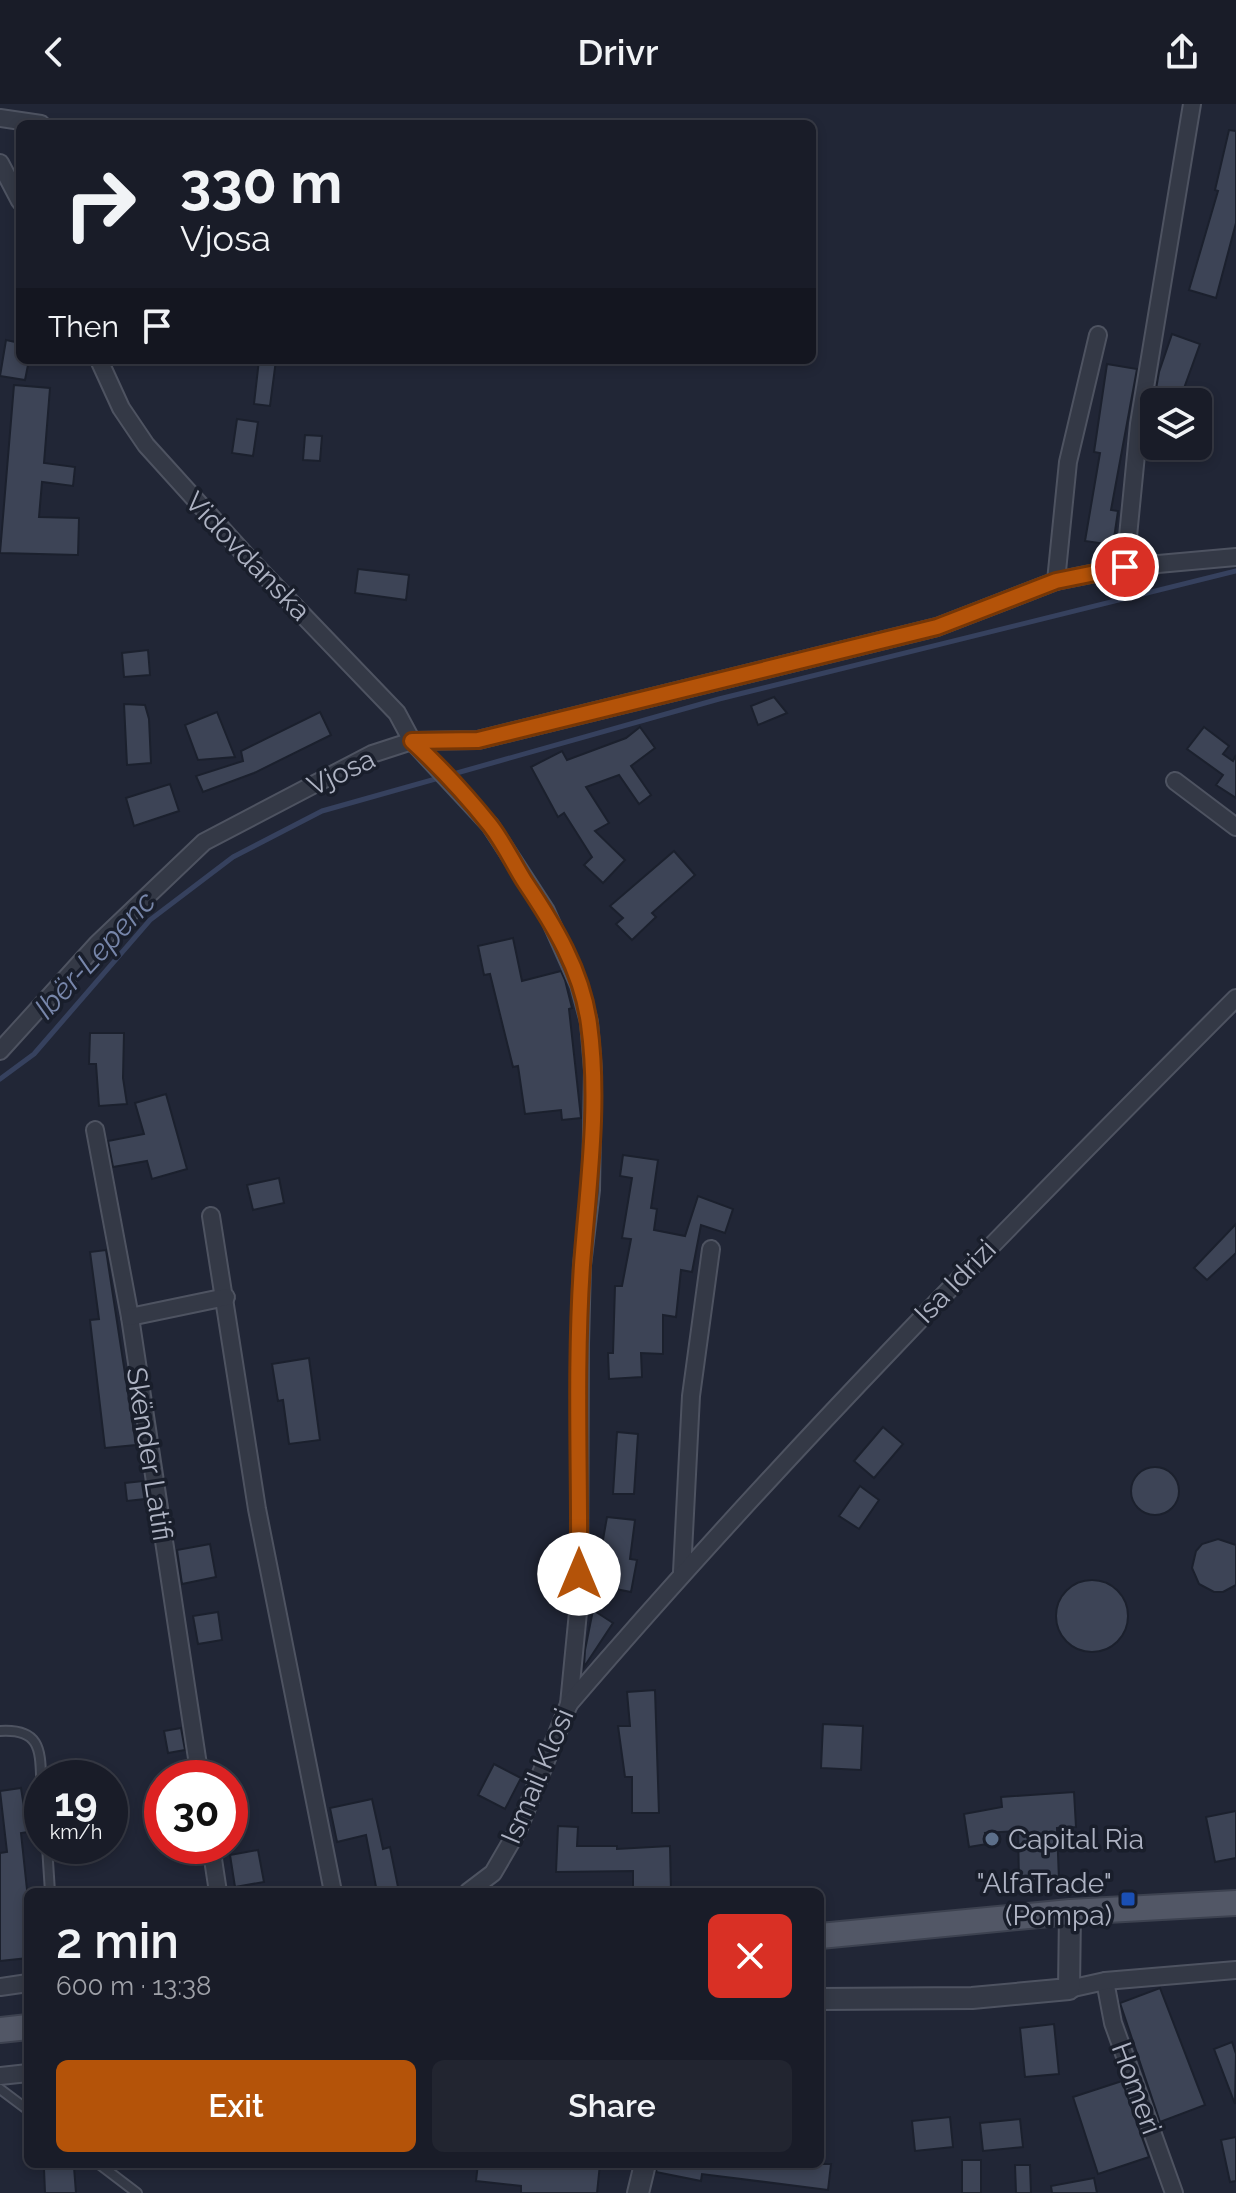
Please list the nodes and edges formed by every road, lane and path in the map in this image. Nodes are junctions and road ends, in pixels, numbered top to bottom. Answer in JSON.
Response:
{"nodes":[{"id":1,"x":1192,"y":104,"type":"edge"},
{"id":2,"x":0,"y":163,"type":"edge"},
{"id":3,"x":16,"y":193,"type":"edge"},
{"id":4,"x":1098,"y":335,"type":"dead end"},
{"id":5,"x":101,"y":364,"type":"edge"},
{"id":6,"x":1236,"y":557,"type":"edge"},
{"id":7,"x":1125,"y":567,"type":"junction"},
{"id":8,"x":1056,"y":581,"type":"junction"},
{"id":9,"x":412,"y":741,"type":"junction"},
{"id":10,"x":1175,"y":781,"type":"dead end"},
{"id":11,"x":1236,"y":827,"type":"edge"},
{"id":12,"x":1236,"y":998,"type":"edge"},
{"id":13,"x":0,"y":1051,"type":"edge"},
{"id":14,"x":95,"y":1130,"type":"dead end"},
{"id":15,"x":211,"y":1216,"type":"dead end"},
{"id":16,"x":711,"y":1249,"type":"dead end"},
{"id":17,"x":226,"y":1297,"type":"junction"},
{"id":18,"x":130,"y":1317,"type":"junction"},
{"id":19,"x":682,"y":1572,"type":"junction"},
{"id":20,"x":569,"y":1704,"type":"junction"},
{"id":21,"x":0,"y":1731,"type":"edge"},
{"id":22,"x":39,"y":1760,"type":"edge"},
{"id":23,"x":197,"y":1760,"type":"edge"},
{"id":24,"x":48,"y":1864,"type":"edge"},
{"id":25,"x":214,"y":1864,"type":"edge"},
{"id":26,"x":50,"y":1888,"type":"edge"},
{"id":27,"x":217,"y":1888,"type":"edge"},
{"id":28,"x":332,"y":1888,"type":"edge"},
{"id":29,"x":473,"y":1888,"type":"edge"},
{"id":30,"x":1236,"y":1903,"type":"edge"},
{"id":31,"x":1236,"y":1914,"type":"edge"},
{"id":32,"x":1070,"y":1918,"type":"junction"},
{"id":33,"x":824,"y":1936,"type":"edge"},
{"id":34,"x":824,"y":1947,"type":"edge"},
{"id":35,"x":1236,"y":1970,"type":"edge"},
{"id":36,"x":1105,"y":1981,"type":"junction"},
{"id":37,"x":24,"y":1984,"type":"edge"},
{"id":38,"x":0,"y":1987,"type":"edge"},
{"id":39,"x":1069,"y":1989,"type":"junction"},
{"id":40,"x":824,"y":1999,"type":"edge"},
{"id":41,"x":24,"y":2027,"type":"edge"},
{"id":42,"x":0,"y":2030,"type":"edge"},
{"id":43,"x":24,"y":2073,"type":"edge"},
{"id":44,"x":0,"y":2076,"type":"edge"},
{"id":45,"x":0,"y":2089,"type":"edge"},
{"id":46,"x":24,"y":2107,"type":"edge"},
{"id":47,"x":104,"y":2168,"type":"edge"},
{"id":48,"x":644,"y":2168,"type":"edge"},
{"id":49,"x":137,"y":2193,"type":"edge"},
{"id":50,"x":638,"y":2193,"type":"edge"},
{"id":51,"x":1174,"y":2193,"type":"edge"}],
"edges":[{"from":1,"to":7,"type":"street"},
{"from":2,"to":3,"type":"street"},
{"from":4,"to":8,"type":"street"},
{"from":5,"to":9,"type":"street","name":"Vidovdanska"},
{"from":6,"to":7,"type":"street","name":"Vjosa"},
{"from":7,"to":8,"type":"street","name":"Vjosa"},
{"from":8,"to":9,"type":"street","name":"Vjosa"},
{"from":9,"to":13,"type":"street","name":"Vjosa"},
{"from":9,"to":20,"type":"street","name":"Ismail Klosi"},
{"from":10,"to":11,"type":"street"},
{"from":12,"to":19,"type":"street","name":"Isa Idrizi"},
{"from":14,"to":18,"type":"street","name":"Skënder Latifi"},
{"from":15,"to":17,"type":"street"},
{"from":16,"to":19,"type":"street"},
{"from":17,"to":18,"type":"street"},
{"from":17,"to":28,"type":"street"},
{"from":18,"to":23,"type":"street","name":"Skënder Latifi"},
{"from":19,"to":20,"type":"street","name":"Isa Idrizi"},
{"from":20,"to":29,"type":"street","name":"Ismail Klosi"},
{"from":21,"to":22,"type":"lane"},
{"from":24,"to":26,"type":"lane"},
{"from":25,"to":27,"type":"street"},
{"from":30,"to":32,"type":"main road"},
{"from":31,"to":32,"type":"main road"},
{"from":32,"to":33,"type":"main road"},
{"from":32,"to":34,"type":"main road"},
{"from":32,"to":39,"type":"street"},
{"from":35,"to":36,"type":"street"},
{"from":36,"to":39,"type":"street"},
{"from":36,"to":51,"type":"street","name":"Homeri"},
{"from":37,"to":38,"type":"street"},
{"from":39,"to":40,"type":"street"},
{"from":41,"to":42,"type":"main road"},
{"from":43,"to":44,"type":"street"},
{"from":45,"to":46,"type":"lane"},
{"from":47,"to":49,"type":"lane"},
{"from":48,"to":50,"type":"street"}]}
